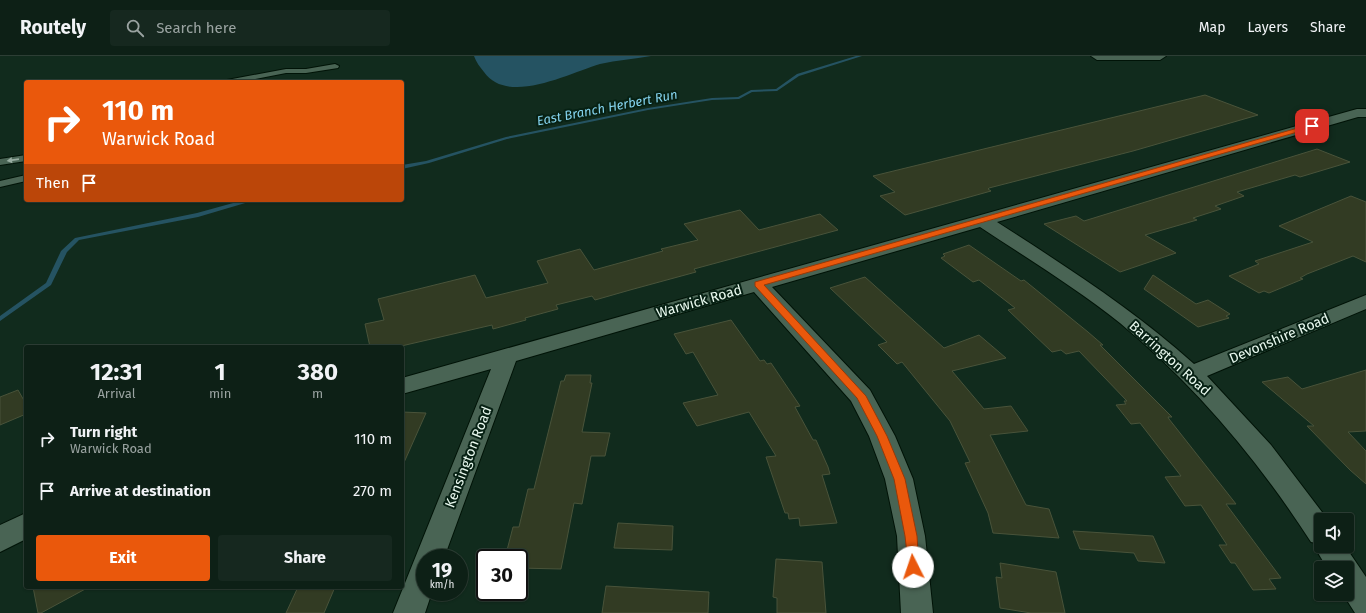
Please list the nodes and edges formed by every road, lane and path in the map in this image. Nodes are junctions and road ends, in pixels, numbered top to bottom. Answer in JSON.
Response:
{"nodes":[{"id":1,"x":1096,"y":56,"type":"edge"},
{"id":2,"x":1160,"y":56,"type":"edge"},
{"id":3,"x":335,"y":66,"type":"dead end"},
{"id":4,"x":238,"y":80,"type":"edge"},
{"id":5,"x":1366,"y":112,"type":"edge"},
{"id":6,"x":24,"y":158,"type":"edge"},
{"id":7,"x":0,"y":162,"type":"edge"},
{"id":8,"x":24,"y":178,"type":"edge"},
{"id":9,"x":0,"y":184,"type":"edge"},
{"id":10,"x":983,"y":221,"type":"junction"},
{"id":11,"x":758,"y":284,"type":"junction"},
{"id":12,"x":1366,"y":301,"type":"edge"},
{"id":13,"x":507,"y":356,"type":"junction"},
{"id":14,"x":1191,"y":374,"type":"junction"},
{"id":15,"x":404,"y":385,"type":"edge"},
{"id":16,"x":1314,"y":522,"type":"edge"},
{"id":17,"x":24,"y":526,"type":"edge"},
{"id":18,"x":0,"y":540,"type":"edge"},
{"id":19,"x":432,"y":549,"type":"edge"},
{"id":20,"x":1354,"y":585,"type":"edge"},
{"id":21,"x":416,"y":594,"type":"edge"},
{"id":22,"x":1366,"y":603,"type":"edge"},
{"id":23,"x":409,"y":613,"type":"edge"},
{"id":24,"x":917,"y":613,"type":"edge"}],
"edges":[{"from":1,"to":2,"type":"street"},
{"from":3,"to":4,"type":"lane"},
{"from":5,"to":10,"type":"street","name":"Warwick Road"},
{"from":6,"to":7,"type":"lane","one_way":true},
{"from":8,"to":9,"type":"lane"},
{"from":10,"to":11,"type":"street","name":"Warwick Road"},
{"from":10,"to":14,"type":"street","name":"Barrington Road"},
{"from":11,"to":13,"type":"street","name":"Warwick Road"},
{"from":11,"to":24,"type":"street"},
{"from":12,"to":14,"type":"street","name":"Devonshire Road"},
{"from":13,"to":15,"type":"street","name":"Warwick Road"},
{"from":13,"to":19,"type":"street","name":"Kensington Road"},
{"from":14,"to":16,"type":"street","name":"Barrington Road"},
{"from":17,"to":18,"type":"street"},
{"from":20,"to":22,"type":"street"},
{"from":21,"to":23,"type":"street"}]}
